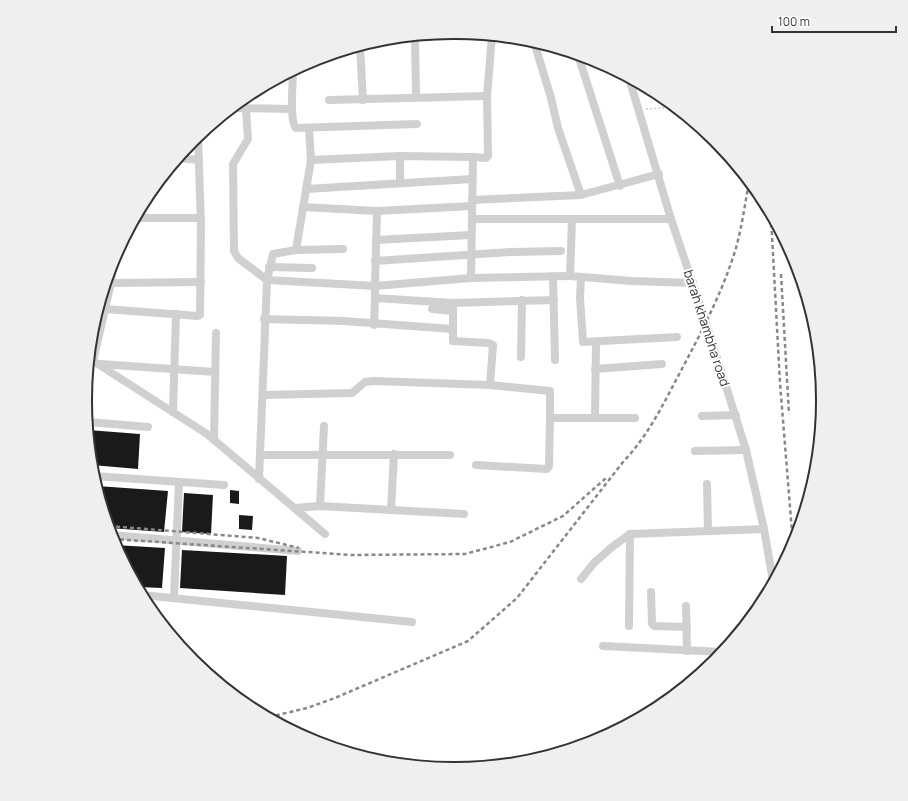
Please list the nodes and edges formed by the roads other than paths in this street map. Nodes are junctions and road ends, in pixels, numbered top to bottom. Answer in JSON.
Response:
{"nodes":[{"id":1,"x":416,"y":41,"type":"edge"},
{"id":2,"x":492,"y":41,"type":"edge"},
{"id":3,"x":536,"y":48,"type":"edge"},
{"id":4,"x":360,"y":51,"type":"edge"},
{"id":5,"x":580,"y":62,"type":"edge"},
{"id":6,"x":293,"y":77,"type":"edge"},
{"id":7,"x":631,"y":85,"type":"edge"},
{"id":8,"x":416,"y":96,"type":"junction"},
{"id":9,"x":487,"y":96,"type":"junction"},
{"id":10,"x":329,"y":100,"type":"dead end"},
{"id":11,"x":363,"y":100,"type":"junction"},
{"id":12,"x":242,"y":108,"type":"edge"},
{"id":13,"x":246,"y":108,"type":"junction"},
{"id":14,"x":292,"y":109,"type":"junction"},
{"id":15,"x":417,"y":124,"type":"dead end"},
{"id":16,"x":309,"y":128,"type":"junction"},
{"id":17,"x":198,"y":145,"type":"edge"},
{"id":18,"x":400,"y":156,"type":"junction"},
{"id":19,"x":473,"y":157,"type":"junction"},
{"id":20,"x":185,"y":159,"type":"edge"},
{"id":21,"x":199,"y":160,"type":"junction"},
{"id":22,"x":311,"y":160,"type":"junction"},
{"id":23,"x":658,"y":174,"type":"junction"},
{"id":24,"x":472,"y":179,"type":"junction"},
{"id":25,"x":400,"y":184,"type":"junction"},
{"id":26,"x":620,"y":186,"type":"junction"},
{"id":27,"x":306,"y":189,"type":"junction"},
{"id":28,"x":581,"y":195,"type":"junction"},
{"id":29,"x":472,"y":203,"type":"junction"},
{"id":30,"x":302,"y":207,"type":"junction"},
{"id":31,"x":377,"y":212,"type":"junction"},
{"id":32,"x":142,"y":218,"type":"edge"},
{"id":33,"x":201,"y":218,"type":"junction"},
{"id":34,"x":472,"y":219,"type":"junction"},
{"id":35,"x":672,"y":219,"type":"junction"},
{"id":36,"x":572,"y":220,"type":"junction"},
{"id":37,"x":471,"y":235,"type":"junction"},
{"id":38,"x":376,"y":240,"type":"junction"},
{"id":39,"x":343,"y":249,"type":"dead end"},
{"id":40,"x":296,"y":250,"type":"junction"},
{"id":41,"x":561,"y":251,"type":"dead end"},
{"id":42,"x":471,"y":254,"type":"junction"},
{"id":43,"x":375,"y":261,"type":"junction"},
{"id":44,"x":268,"y":267,"type":"junction"},
{"id":45,"x":312,"y":268,"type":"dead end"},
{"id":46,"x":553,"y":276,"type":"junction"},
{"id":47,"x":570,"y":276,"type":"junction"},
{"id":48,"x":581,"y":277,"type":"junction"},
{"id":49,"x":471,"y":278,"type":"junction"},
{"id":50,"x":267,"y":280,"type":"junction"},
{"id":51,"x":201,"y":282,"type":"junction"},
{"id":52,"x":112,"y":283,"type":"edge"},
{"id":53,"x":693,"y":283,"type":"junction"},
{"id":54,"x":375,"y":286,"type":"junction"},
{"id":55,"x":375,"y":298,"type":"junction"},
{"id":56,"x":522,"y":300,"type":"junction"},
{"id":57,"x":554,"y":300,"type":"junction"},
{"id":58,"x":107,"y":301,"type":"edge"},
{"id":59,"x":453,"y":307,"type":"junction"},
{"id":60,"x":105,"y":309,"type":"junction"},
{"id":61,"x":432,"y":309,"type":"dead end"},
{"id":62,"x":176,"y":314,"type":"junction"},
{"id":63,"x":264,"y":319,"type":"junction"},
{"id":64,"x":374,"y":325,"type":"junction"},
{"id":65,"x":452,"y":329,"type":"junction"},
{"id":66,"x":216,"y":333,"type":"dead end"},
{"id":67,"x":677,"y":337,"type":"dead end"},
{"id":68,"x":98,"y":342,"type":"edge"},
{"id":69,"x":596,"y":342,"type":"junction"},
{"id":70,"x":521,"y":357,"type":"dead end"},
{"id":71,"x":555,"y":360,"type":"dead end"},
{"id":72,"x":95,"y":361,"type":"edge"},
{"id":73,"x":95,"y":362,"type":"edge"},
{"id":74,"x":662,"y":364,"type":"dead end"},
{"id":75,"x":174,"y":368,"type":"junction"},
{"id":76,"x":595,"y":369,"type":"junction"},
{"id":77,"x":215,"y":372,"type":"junction"},
{"id":78,"x":490,"y":385,"type":"junction"},
{"id":79,"x":263,"y":395,"type":"junction"},
{"id":80,"x":173,"y":412,"type":"junction"},
{"id":81,"x":702,"y":416,"type":"dead end"},
{"id":82,"x":736,"y":416,"type":"junction"},
{"id":83,"x":550,"y":418,"type":"junction"},
{"id":84,"x":595,"y":418,"type":"junction"},
{"id":85,"x":635,"y":418,"type":"dead end"},
{"id":86,"x":93,"y":422,"type":"edge"},
{"id":87,"x":324,"y":426,"type":"dead end"},
{"id":88,"x":148,"y":427,"type":"dead end"},
{"id":89,"x":214,"y":440,"type":"junction"},
{"id":90,"x":746,"y":450,"type":"junction"},
{"id":91,"x":695,"y":451,"type":"dead end"},
{"id":92,"x":394,"y":454,"type":"junction"},
{"id":93,"x":450,"y":454,"type":"dead end"},
{"id":94,"x":260,"y":455,"type":"junction"},
{"id":95,"x":322,"y":456,"type":"junction"},
{"id":96,"x":476,"y":465,"type":"dead end"},
{"id":97,"x":100,"y":476,"type":"edge"},
{"id":98,"x":259,"y":479,"type":"junction"},
{"id":99,"x":179,"y":482,"type":"junction"},
{"id":100,"x":707,"y":484,"type":"dead end"},
{"id":101,"x":224,"y":486,"type":"dead end"},
{"id":102,"x":320,"y":506,"type":"junction"},
{"id":103,"x":295,"y":508,"type":"junction"},
{"id":104,"x":391,"y":510,"type":"junction"},
{"id":105,"x":464,"y":514,"type":"dead end"},
{"id":106,"x":764,"y":529,"type":"junction"},
{"id":107,"x":708,"y":531,"type":"junction"},
{"id":108,"x":326,"y":534,"type":"dead end"},
{"id":109,"x":630,"y":534,"type":"junction"},
{"id":110,"x":119,"y":536,"type":"edge"},
{"id":111,"x":177,"y":541,"type":"junction"},
{"id":112,"x":298,"y":551,"type":"dead end"},
{"id":113,"x":772,"y":572,"type":"edge"},
{"id":114,"x":581,"y":579,"type":"dead end"},
{"id":115,"x":651,"y":592,"type":"dead end"},
{"id":116,"x":150,"y":595,"type":"edge"},
{"id":117,"x":174,"y":597,"type":"junction"},
{"id":118,"x":686,"y":606,"type":"dead end"},
{"id":119,"x":412,"y":622,"type":"dead end"},
{"id":120,"x":629,"y":626,"type":"dead end"},
{"id":121,"x":686,"y":627,"type":"junction"},
{"id":122,"x":602,"y":646,"type":"dead end"},
{"id":123,"x":687,"y":651,"type":"junction"},
{"id":124,"x":714,"y":652,"type":"edge"}],
"edges":[{"from":1,"to":8,"type":"street"},
{"from":2,"to":9,"type":"street"},
{"from":3,"to":28,"type":"street"},
{"from":4,"to":11,"type":"street"},
{"from":5,"to":26,"type":"street"},
{"from":6,"to":14,"type":"street"},
{"from":7,"to":23,"type":"street","name":"barah khambha road"},
{"from":8,"to":9,"type":"street"},
{"from":8,"to":11,"type":"street"},
{"from":9,"to":19,"type":"street"},
{"from":10,"to":11,"type":"street"},
{"from":12,"to":13,"type":"street"},
{"from":13,"to":14,"type":"street"},
{"from":13,"to":50,"type":"street"},
{"from":14,"to":16,"type":"street"},
{"from":15,"to":16,"type":"street"},
{"from":16,"to":22,"type":"street"},
{"from":17,"to":21,"type":"street"},
{"from":18,"to":19,"type":"street"},
{"from":18,"to":22,"type":"street"},
{"from":18,"to":25,"type":"street"},
{"from":19,"to":24,"type":"street"},
{"from":20,"to":21,"type":"street"},
{"from":21,"to":33,"type":"street"},
{"from":22,"to":27,"type":"street"},
{"from":23,"to":26,"type":"street"},
{"from":23,"to":35,"type":"street","name":"barah khambha road"},
{"from":24,"to":25,"type":"street"},
{"from":24,"to":29,"type":"street"},
{"from":25,"to":27,"type":"street"},
{"from":26,"to":28,"type":"street"},
{"from":27,"to":30,"type":"street"},
{"from":28,"to":29,"type":"street"},
{"from":29,"to":31,"type":"street"},
{"from":29,"to":34,"type":"street"},
{"from":30,"to":31,"type":"street"},
{"from":30,"to":40,"type":"street"},
{"from":31,"to":38,"type":"street"},
{"from":32,"to":33,"type":"street"},
{"from":33,"to":51,"type":"street"},
{"from":34,"to":36,"type":"street"},
{"from":34,"to":37,"type":"street"},
{"from":35,"to":36,"type":"street"},
{"from":35,"to":53,"type":"street","name":"barah khambha road"},
{"from":36,"to":47,"type":"street"},
{"from":37,"to":38,"type":"street"},
{"from":37,"to":42,"type":"street"},
{"from":38,"to":43,"type":"street"},
{"from":39,"to":40,"type":"street"},
{"from":40,"to":44,"type":"street"},
{"from":41,"to":42,"type":"street"},
{"from":42,"to":43,"type":"street"},
{"from":42,"to":49,"type":"street"},
{"from":43,"to":54,"type":"street"},
{"from":44,"to":45,"type":"street"},
{"from":44,"to":50,"type":"street"},
{"from":46,"to":47,"type":"street"},
{"from":46,"to":49,"type":"street"},
{"from":46,"to":57,"type":"street"},
{"from":47,"to":48,"type":"street"},
{"from":48,"to":53,"type":"street"},
{"from":48,"to":69,"type":"street"},
{"from":49,"to":54,"type":"street"},
{"from":50,"to":54,"type":"street"},
{"from":50,"to":63,"type":"street"},
{"from":51,"to":52,"type":"street"},
{"from":51,"to":62,"type":"street"},
{"from":53,"to":82,"type":"street","name":"barah khambha road"},
{"from":54,"to":55,"type":"street"},
{"from":55,"to":59,"type":"street"},
{"from":55,"to":64,"type":"street"},
{"from":56,"to":57,"type":"street"},
{"from":56,"to":59,"type":"street"},
{"from":56,"to":70,"type":"street"},
{"from":57,"to":71,"type":"street"},
{"from":58,"to":60,"type":"street"},
{"from":59,"to":61,"type":"street"},
{"from":59,"to":65,"type":"street"},
{"from":60,"to":62,"type":"street"},
{"from":60,"to":68,"type":"street"},
{"from":62,"to":75,"type":"street"},
{"from":63,"to":64,"type":"street"},
{"from":63,"to":79,"type":"street"},
{"from":64,"to":65,"type":"street"},
{"from":65,"to":78,"type":"street"},
{"from":66,"to":77,"type":"street"},
{"from":67,"to":69,"type":"street"},
{"from":69,"to":76,"type":"street"},
{"from":72,"to":75,"type":"street"},
{"from":73,"to":80,"type":"street"},
{"from":74,"to":76,"type":"street"},
{"from":75,"to":77,"type":"street"},
{"from":75,"to":80,"type":"street"},
{"from":76,"to":84,"type":"street"},
{"from":77,"to":89,"type":"street"},
{"from":78,"to":79,"type":"street"},
{"from":78,"to":83,"type":"street"},
{"from":79,"to":94,"type":"street"},
{"from":80,"to":89,"type":"street"},
{"from":81,"to":82,"type":"street"},
{"from":82,"to":90,"type":"street","name":"barah khambha road"},
{"from":83,"to":84,"type":"street"},
{"from":83,"to":96,"type":"street"},
{"from":84,"to":85,"type":"street"},
{"from":86,"to":88,"type":"street"},
{"from":87,"to":95,"type":"street"},
{"from":89,"to":98,"type":"street"},
{"from":90,"to":91,"type":"street"},
{"from":90,"to":106,"type":"street","name":"barah khambha road"},
{"from":92,"to":93,"type":"street"},
{"from":92,"to":95,"type":"street"},
{"from":92,"to":104,"type":"street"},
{"from":94,"to":95,"type":"street"},
{"from":94,"to":98,"type":"street"},
{"from":95,"to":102,"type":"street"},
{"from":97,"to":99,"type":"street"},
{"from":98,"to":103,"type":"street"},
{"from":99,"to":101,"type":"street"},
{"from":99,"to":111,"type":"street"},
{"from":100,"to":107,"type":"street"},
{"from":102,"to":103,"type":"street"},
{"from":102,"to":104,"type":"street"},
{"from":103,"to":108,"type":"street"},
{"from":104,"to":105,"type":"street"},
{"from":106,"to":107,"type":"street"},
{"from":106,"to":113,"type":"street","name":"barah khambha road"},
{"from":107,"to":109,"type":"street"},
{"from":109,"to":114,"type":"street"},
{"from":109,"to":120,"type":"street"},
{"from":110,"to":111,"type":"street"},
{"from":111,"to":112,"type":"street"},
{"from":111,"to":117,"type":"street"},
{"from":115,"to":121,"type":"street"},
{"from":116,"to":117,"type":"street"},
{"from":117,"to":119,"type":"street"},
{"from":118,"to":121,"type":"street"},
{"from":121,"to":123,"type":"street"},
{"from":122,"to":123,"type":"street"},
{"from":123,"to":124,"type":"street"}]}
